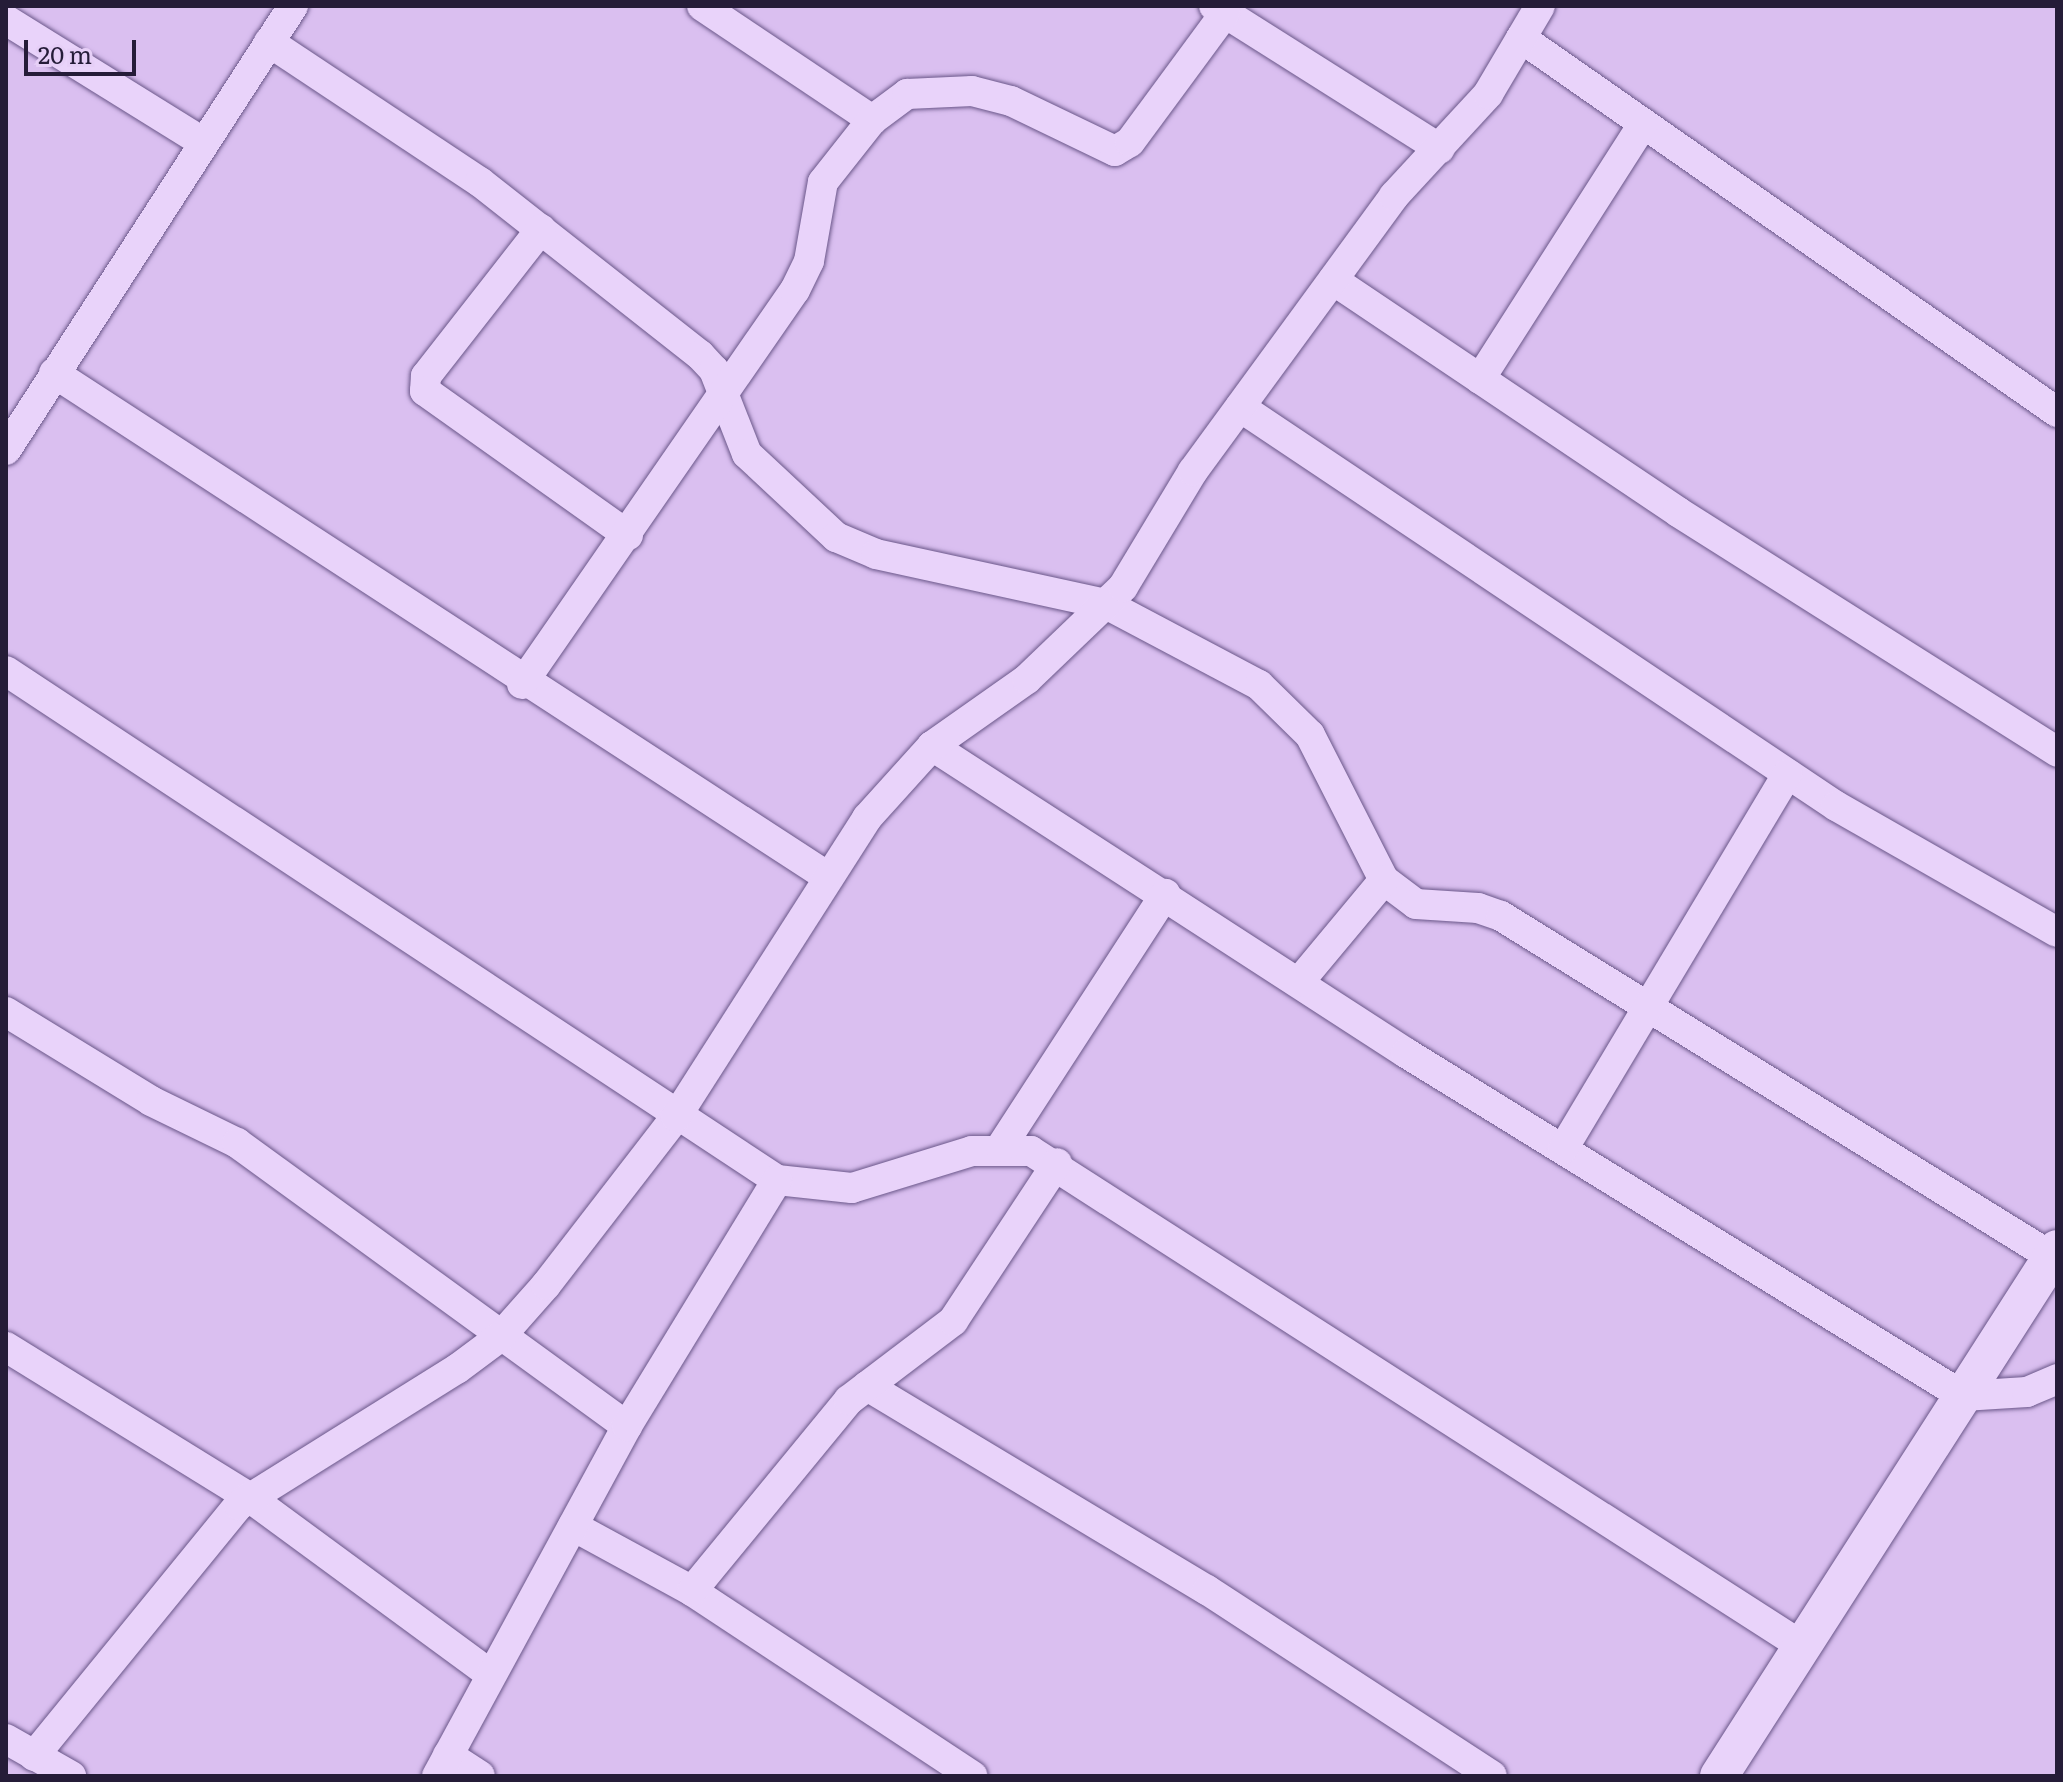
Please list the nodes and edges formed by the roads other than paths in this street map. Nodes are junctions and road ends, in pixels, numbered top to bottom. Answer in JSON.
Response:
{"nodes":[{"id":1,"x":293,"y":6,"type":"edge"},
{"id":2,"x":702,"y":6,"type":"edge"},
{"id":3,"x":1540,"y":6,"type":"edge"},
{"id":4,"x":1219,"y":10,"type":"edge"},
{"id":5,"x":6,"y":20,"type":"edge"},
{"id":6,"x":1521,"y":38,"type":"junction"},
{"id":7,"x":269,"y":42,"type":"junction"},
{"id":8,"x":872,"y":120,"type":"junction"},
{"id":9,"x":1643,"y":124,"type":"junction"},
{"id":10,"x":203,"y":142,"type":"junction"},
{"id":11,"x":1440,"y":149,"type":"junction"},
{"id":12,"x":541,"y":229,"type":"junction"},
{"id":13,"x":1333,"y":280,"type":"junction"},
{"id":14,"x":54,"y":373,"type":"junction"},
{"id":15,"x":1480,"y":379,"type":"junction"},
{"id":16,"x":723,"y":394,"type":"junction"},
{"id":17,"x":1240,"y":407,"type":"junction"},
{"id":18,"x":2057,"y":412,"type":"edge"},
{"id":19,"x":6,"y":450,"type":"edge"},
{"id":20,"x":628,"y":535,"type":"junction"},
{"id":21,"x":1106,"y":604,"type":"junction"},
{"id":22,"x":6,"y":671,"type":"edge"},
{"id":23,"x":522,"y":684,"type":"junction"},
{"id":24,"x":932,"y":746,"type":"junction"},
{"id":25,"x":2057,"y":752,"type":"edge"},
{"id":26,"x":1787,"y":774,"type":"junction"},
{"id":27,"x":828,"y":877,"type":"junction"},
{"id":28,"x":1384,"y":880,"type":"junction"},
{"id":29,"x":1165,"y":894,"type":"junction"},
{"id":30,"x":2057,"y":932,"type":"edge"},
{"id":31,"x":1299,"y":982,"type":"junction"},
{"id":32,"x":1650,"y":1007,"type":"junction"},
{"id":33,"x":6,"y":1012,"type":"edge"},
{"id":34,"x":676,"y":1117,"type":"junction"},
{"id":35,"x":1001,"y":1147,"type":"junction"},
{"id":36,"x":1563,"y":1149,"type":"junction"},
{"id":37,"x":1057,"y":1163,"type":"junction"},
{"id":38,"x":777,"y":1180,"type":"junction"},
{"id":39,"x":2055,"y":1253,"type":"edge"},
{"id":40,"x":500,"y":1337,"type":"junction"},
{"id":41,"x":6,"y":1347,"type":"edge"},
{"id":42,"x":2057,"y":1379,"type":"edge"},
{"id":43,"x":867,"y":1386,"type":"junction"},
{"id":44,"x":1963,"y":1396,"type":"junction"},
{"id":45,"x":627,"y":1426,"type":"junction"},
{"id":46,"x":249,"y":1497,"type":"junction"},
{"id":47,"x":573,"y":1526,"type":"junction"},
{"id":48,"x":692,"y":1591,"type":"junction"},
{"id":49,"x":1802,"y":1646,"type":"junction"},
{"id":50,"x":491,"y":1675,"type":"junction"},
{"id":51,"x":6,"y":1739,"type":"edge"},
{"id":52,"x":34,"y":1756,"type":"junction"},
{"id":53,"x":442,"y":1766,"type":"edge"},
{"id":54,"x":71,"y":1776,"type":"edge"},
{"id":55,"x":480,"y":1776,"type":"edge"},
{"id":56,"x":973,"y":1776,"type":"edge"},
{"id":57,"x":1492,"y":1776,"type":"edge"},
{"id":58,"x":1719,"y":1776,"type":"edge"}],
"edges":[{"from":1,"to":7,"type":"street"},
{"from":2,"to":8,"type":"street"},
{"from":3,"to":6,"type":"street"},
{"from":4,"to":8,"type":"street"},
{"from":4,"to":11,"type":"street"},
{"from":5,"to":10,"type":"street"},
{"from":6,"to":9,"type":"street"},
{"from":6,"to":11,"type":"street"},
{"from":7,"to":10,"type":"street"},
{"from":7,"to":12,"type":"street"},
{"from":8,"to":16,"type":"street"},
{"from":9,"to":15,"type":"street"},
{"from":9,"to":18,"type":"street"},
{"from":10,"to":14,"type":"street"},
{"from":11,"to":13,"type":"street"},
{"from":12,"to":16,"type":"street"},
{"from":12,"to":20,"type":"street"},
{"from":13,"to":15,"type":"street"},
{"from":13,"to":17,"type":"street"},
{"from":14,"to":19,"type":"street"},
{"from":14,"to":23,"type":"street"},
{"from":15,"to":25,"type":"street"},
{"from":16,"to":20,"type":"street"},
{"from":16,"to":21,"type":"street"},
{"from":17,"to":21,"type":"street"},
{"from":17,"to":26,"type":"street"},
{"from":20,"to":23,"type":"street"},
{"from":21,"to":24,"type":"street"},
{"from":21,"to":28,"type":"street"},
{"from":22,"to":34,"type":"street"},
{"from":23,"to":27,"type":"street"},
{"from":24,"to":27,"type":"street"},
{"from":24,"to":29,"type":"street"},
{"from":26,"to":30,"type":"street"},
{"from":26,"to":32,"type":"street"},
{"from":27,"to":34,"type":"street"},
{"from":28,"to":31,"type":"street"},
{"from":28,"to":32,"type":"street"},
{"from":29,"to":31,"type":"street"},
{"from":29,"to":35,"type":"street"},
{"from":31,"to":36,"type":"street"},
{"from":32,"to":36,"type":"street"},
{"from":32,"to":39,"type":"street"},
{"from":33,"to":40,"type":"street"},
{"from":34,"to":38,"type":"street"},
{"from":34,"to":40,"type":"street"},
{"from":35,"to":37,"type":"street"},
{"from":35,"to":38,"type":"street"},
{"from":36,"to":44,"type":"street"},
{"from":37,"to":43,"type":"street"},
{"from":37,"to":49,"type":"street"},
{"from":38,"to":45,"type":"street"},
{"from":39,"to":44,"type":"street"},
{"from":40,"to":45,"type":"street"},
{"from":40,"to":46,"type":"street"},
{"from":41,"to":46,"type":"street"},
{"from":42,"to":44,"type":"street"},
{"from":43,"to":48,"type":"street"},
{"from":43,"to":57,"type":"street"},
{"from":44,"to":49,"type":"street"},
{"from":45,"to":47,"type":"street"},
{"from":46,"to":50,"type":"street"},
{"from":46,"to":52,"type":"street"},
{"from":47,"to":48,"type":"street"},
{"from":47,"to":50,"type":"street"},
{"from":48,"to":56,"type":"street"},
{"from":49,"to":58,"type":"street"},
{"from":50,"to":53,"type":"street"},
{"from":51,"to":52,"type":"street"},
{"from":52,"to":54,"type":"street"},
{"from":53,"to":55,"type":"street"}]}
